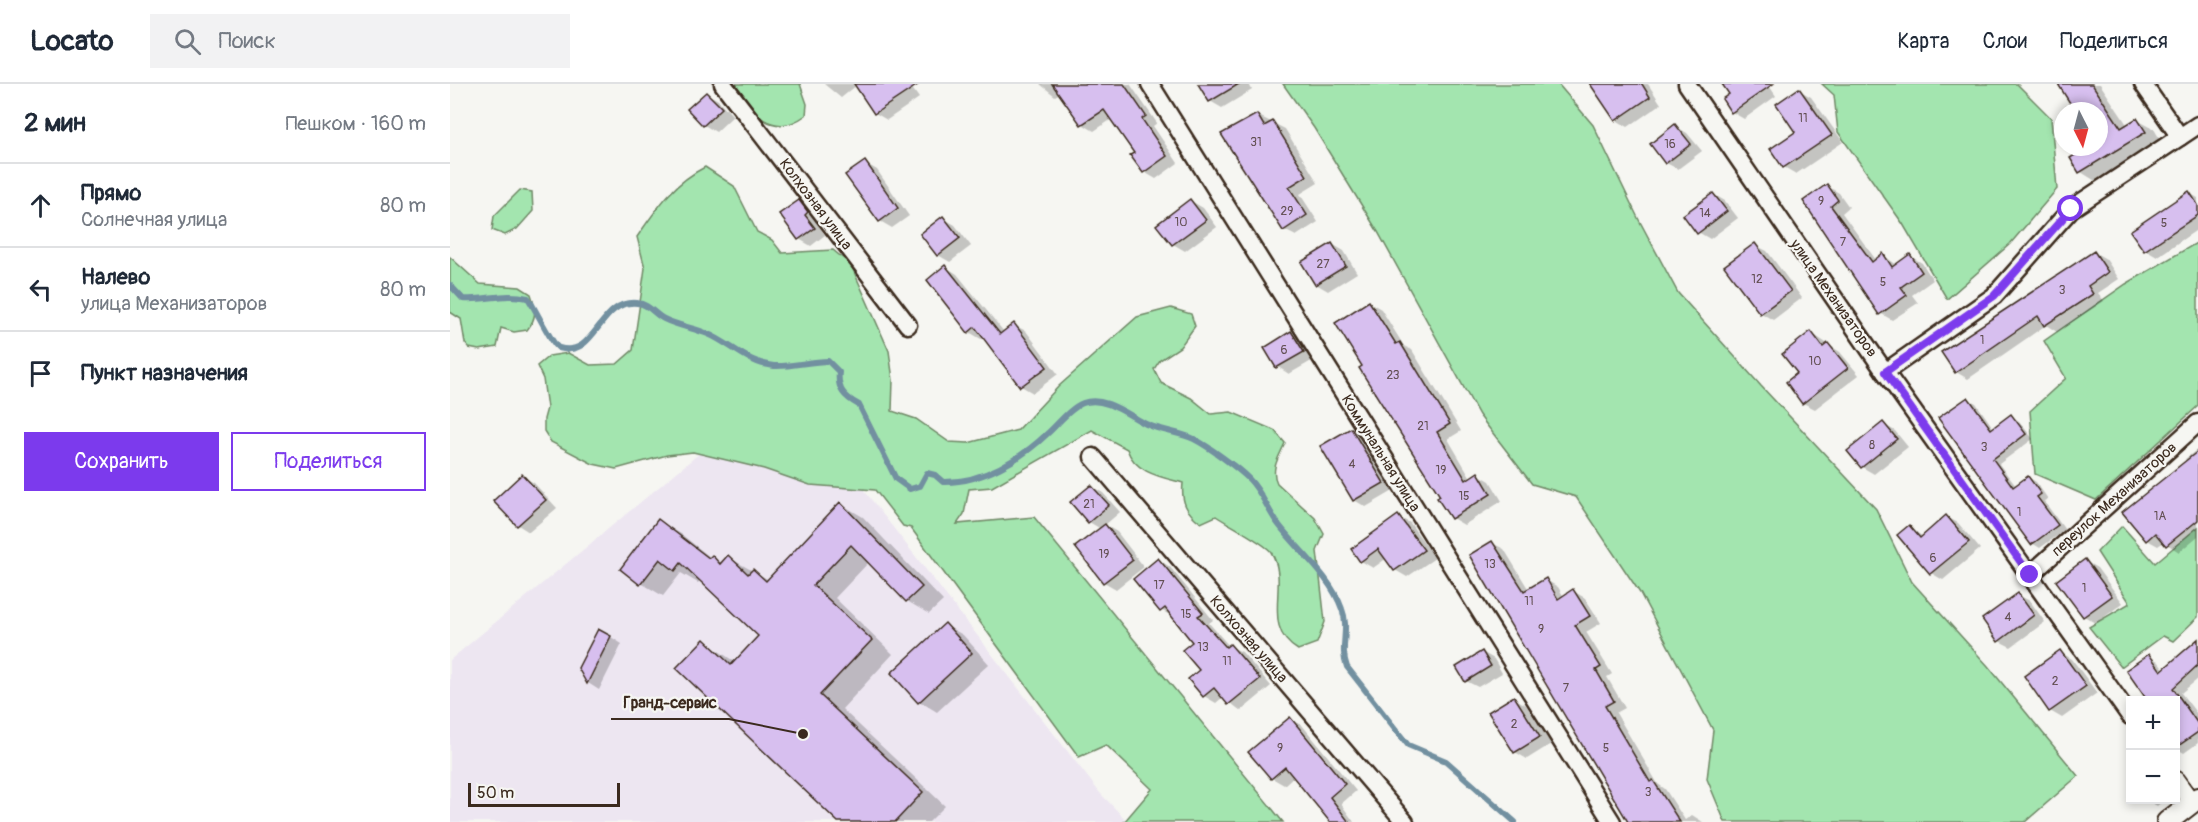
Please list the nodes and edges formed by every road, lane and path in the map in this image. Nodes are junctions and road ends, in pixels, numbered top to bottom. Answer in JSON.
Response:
{"nodes":[{"id":1,"x":723,"y":84,"type":"edge"},
{"id":2,"x":1150,"y":84,"type":"edge"},
{"id":3,"x":1687,"y":84,"type":"edge"},
{"id":4,"x":2143,"y":84,"type":"edge"},
{"id":5,"x":2198,"y":125,"type":"edge"},
{"id":6,"x":2180,"y":137,"type":"junction"},
{"id":7,"x":908,"y":325,"type":"dead end"},
{"id":8,"x":1885,"y":372,"type":"junction"},
{"id":9,"x":2198,"y":423,"type":"edge"},
{"id":10,"x":1093,"y":457,"type":"dead end"},
{"id":11,"x":2030,"y":575,"type":"junction"},
{"id":12,"x":2126,"y":710,"type":"edge"},
{"id":13,"x":2180,"y":785,"type":"edge"},
{"id":14,"x":2195,"y":800,"type":"edge"},
{"id":15,"x":1405,"y":822,"type":"edge"},
{"id":16,"x":1612,"y":822,"type":"edge"},
{"id":17,"x":2167,"y":822,"type":"edge"}],
"edges":[{"from":1,"to":7,"type":"street","name":"Колхозная улица"},
{"from":2,"to":16,"type":"street","name":"Коммунальная улица"},
{"from":3,"to":8,"type":"street","name":"улица Механизаторов"},
{"from":4,"to":6,"type":"street"},
{"from":5,"to":6,"type":"street"},
{"from":6,"to":8,"type":"street"},
{"from":8,"to":11,"type":"street","name":"улица Механизаторов"},
{"from":9,"to":11,"type":"street","name":"переулок Механизаторов"},
{"from":10,"to":15,"type":"street","name":"Колхозная улица"},
{"from":11,"to":12,"type":"street","name":"улица Механизаторов"},
{"from":13,"to":14,"type":"street"},
{"from":14,"to":17,"type":"street"}]}
